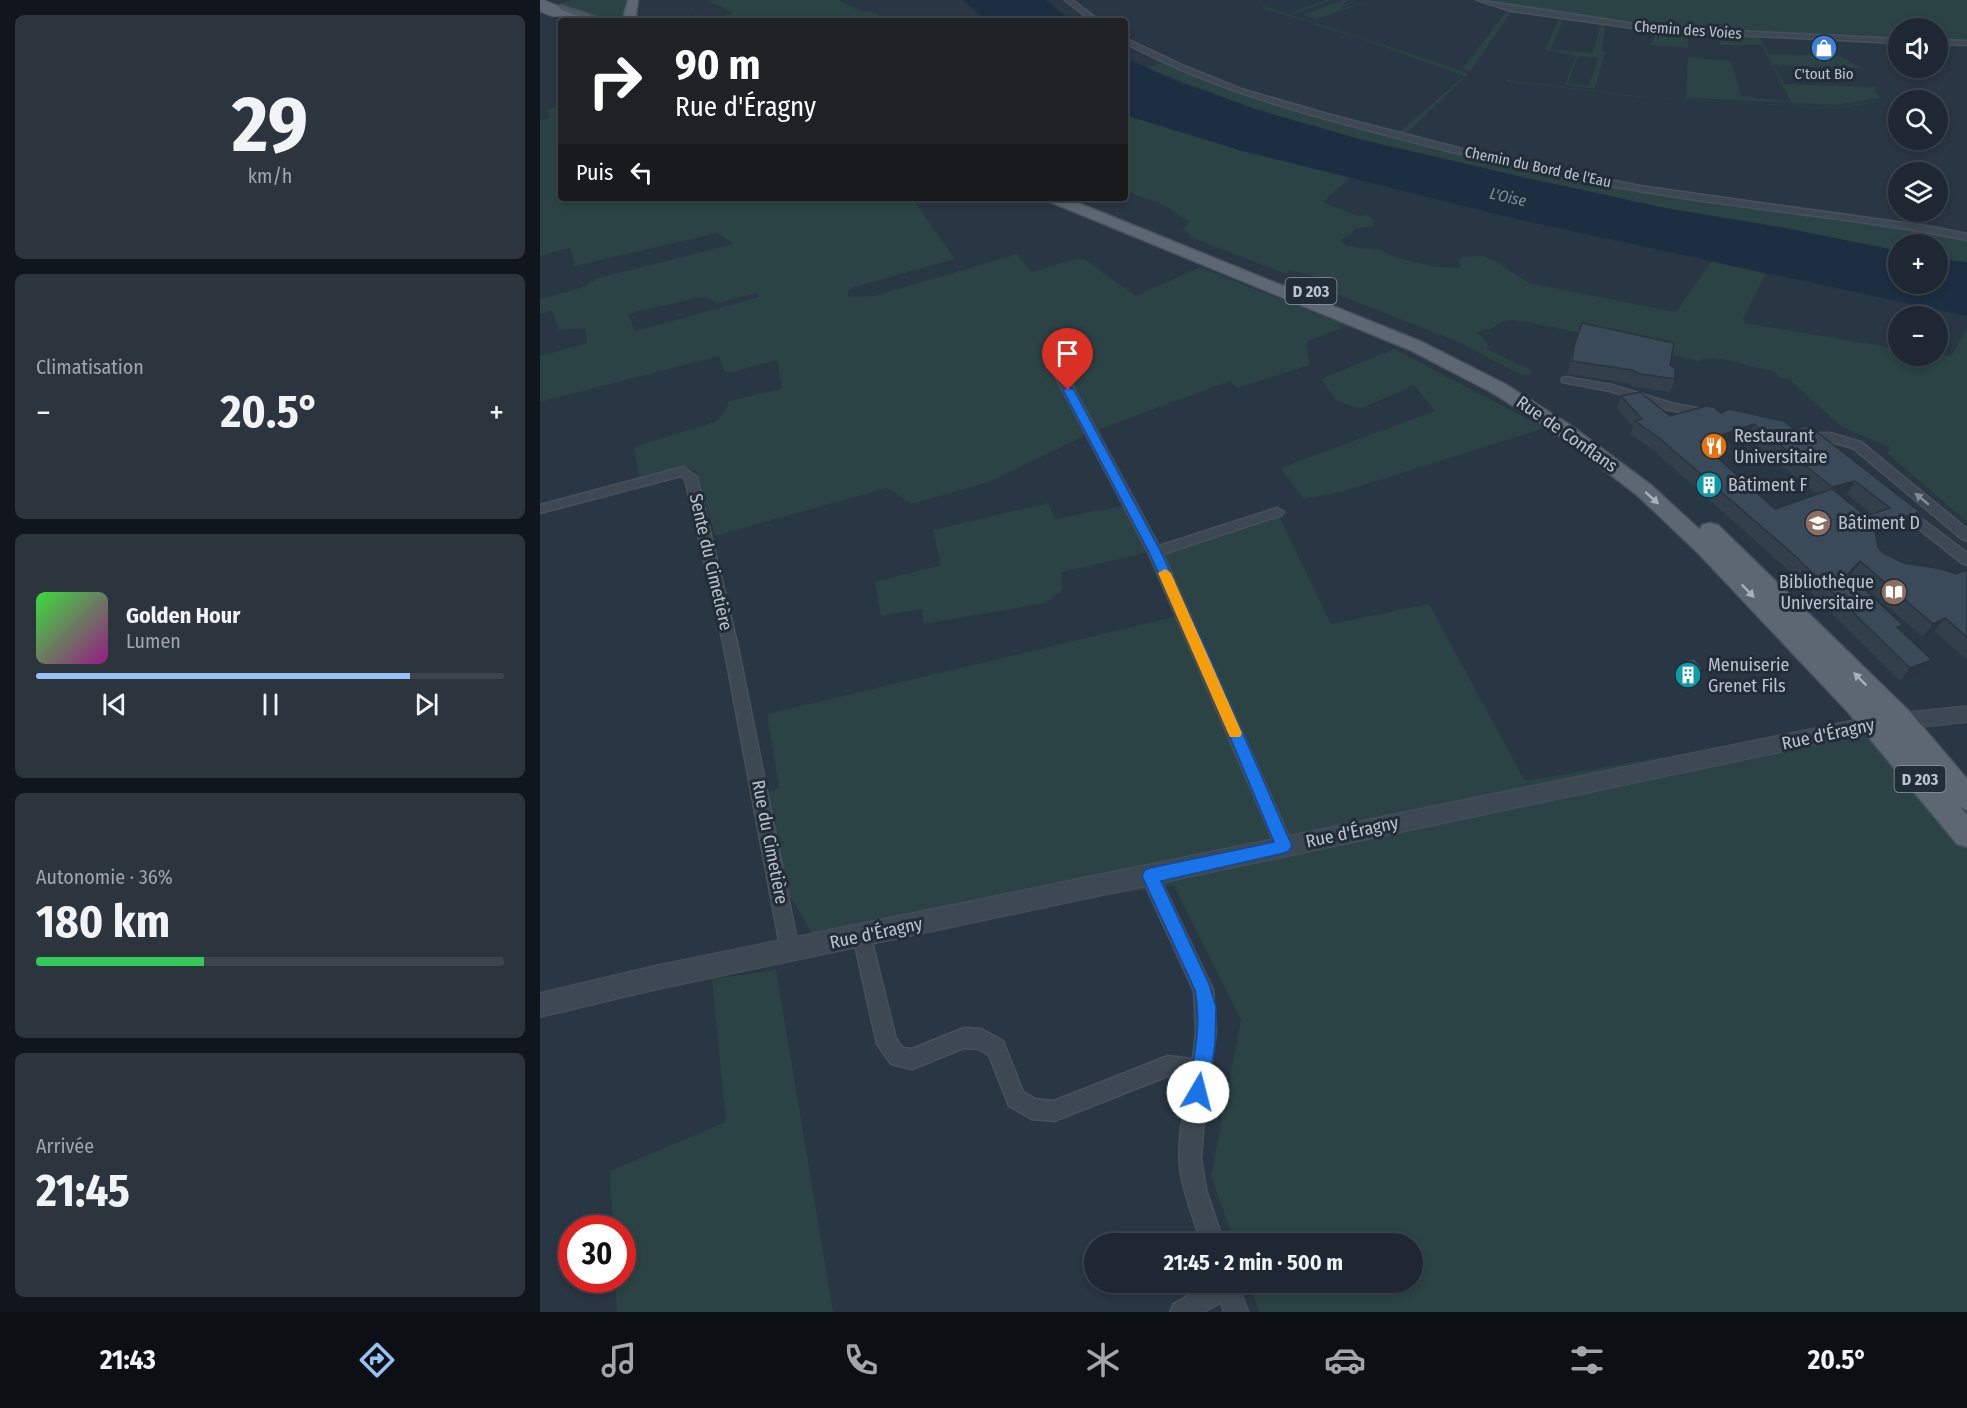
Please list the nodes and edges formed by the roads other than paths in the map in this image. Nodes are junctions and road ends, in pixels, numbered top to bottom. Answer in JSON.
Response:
{"nodes":[{"id":1,"x":633,"y":0,"type":"edge"},
{"id":2,"x":1068,"y":0,"type":"edge"},
{"id":3,"x":1480,"y":0,"type":"edge"},
{"id":4,"x":540,"y":5,"type":"edge"},
{"id":5,"x":561,"y":6,"type":"edge"},
{"id":6,"x":579,"y":18,"type":"edge"},
{"id":7,"x":590,"y":18,"type":"edge"},
{"id":8,"x":632,"y":18,"type":"edge"},
{"id":9,"x":1092,"y":18,"type":"edge"},
{"id":10,"x":1888,"y":40,"type":"edge"},
{"id":11,"x":1128,"y":42,"type":"edge"},
{"id":12,"x":1948,"y":42,"type":"edge"},
{"id":13,"x":1967,"y":43,"type":"edge"},
{"id":14,"x":1060,"y":201,"type":"edge"},
{"id":15,"x":1085,"y":201,"type":"edge"},
{"id":16,"x":1967,"y":237,"type":"edge"},
{"id":17,"x":1058,"y":370,"type":"dead end"},
{"id":18,"x":1566,"y":380,"type":"dead end"},
{"id":19,"x":1722,"y":416,"type":"edge"},
{"id":20,"x":1836,"y":456,"type":"edge"},
{"id":21,"x":1903,"y":483,"type":"junction"},
{"id":22,"x":540,"y":509,"type":"edge"},
{"id":23,"x":1277,"y":512,"type":"dead end"},
{"id":24,"x":1967,"y":536,"type":"edge"},
{"id":25,"x":1155,"y":552,"type":"junction"},
{"id":26,"x":1967,"y":560,"type":"edge"},
{"id":27,"x":1967,"y":714,"type":"edge"},
{"id":28,"x":1902,"y":720,"type":"junction"},
{"id":29,"x":1874,"y":724,"type":"junction"},
{"id":30,"x":749,"y":732,"type":"joint"},
{"id":31,"x":1967,"y":798,"type":"edge"},
{"id":32,"x":1967,"y":835,"type":"edge"},
{"id":33,"x":1284,"y":846,"type":"junction"},
{"id":34,"x":1150,"y":876,"type":"junction"},
{"id":35,"x":862,"y":936,"type":"junction"},
{"id":36,"x":790,"y":951,"type":"junction"},
{"id":37,"x":547,"y":1005,"type":"edge"},
{"id":38,"x":1200,"y":1070,"type":"junction"},
{"id":39,"x":1210,"y":1233,"type":"edge"},
{"id":40,"x":1212,"y":1293,"type":"edge"},
{"id":41,"x":1228,"y":1293,"type":"edge"},
{"id":42,"x":1182,"y":1312,"type":"edge"},
{"id":43,"x":1236,"y":1312,"type":"edge"}],
"edges":[{"from":1,"to":8,"type":"main road"},
{"from":2,"to":9,"type":"street"},
{"from":3,"to":10,"type":"street","name":"Chemin des Voies"},
{"from":4,"to":5,"type":"main road","bridge":true},
{"from":4,"to":5,"type":"main road"},
{"from":5,"to":6,"type":"main road"},
{"from":5,"to":7,"type":"main road"},
{"from":11,"to":16,"type":"street","name":"Chemin du Bord de l'Eau"},
{"from":12,"to":13,"type":"street"},
{"from":14,"to":29,"type":"main road","name":"Rue de Conflans","number":"D 203","one_way":true},
{"from":28,"to":15,"type":"main road","name":"Rue de Conflans","number":"D 203","one_way":true},
{"from":17,"to":25,"type":"street"},
{"from":18,"to":19,"type":"street"},
{"from":20,"to":21,"type":"street"},
{"from":24,"to":21,"type":"street","one_way":true},
{"from":21,"to":26,"type":"street"},
{"from":22,"to":30,"type":"street","name":"Sente du Cimetière"},
{"from":23,"to":25,"type":"street"},
{"from":25,"to":33,"type":"street"},
{"from":27,"to":28,"type":"street","name":"Rue d'Éragny"},
{"from":28,"to":29,"type":"street","name":"Rue d'Éragny"},
{"from":28,"to":31,"type":"main road","name":"Rue de Conflans","number":"D 203"},
{"from":29,"to":32,"type":"main road","name":"Rue de Conflans","number":"D 203"},
{"from":29,"to":33,"type":"street","name":"Rue d'Éragny"},
{"from":30,"to":36,"type":"street","name":"Rue du Cimetière"},
{"from":33,"to":34,"type":"street","name":"Rue d'Éragny"},
{"from":34,"to":35,"type":"street","name":"Rue d'Éragny"},
{"from":34,"to":38,"type":"street"},
{"from":35,"to":36,"type":"street","name":"Rue d'Éragny"},
{"from":35,"to":38,"type":"street"},
{"from":36,"to":37,"type":"street","name":"Rue d'Éragny"},
{"from":38,"to":39,"type":"street"},
{"from":40,"to":42,"type":"street"},
{"from":41,"to":43,"type":"street"}]}
